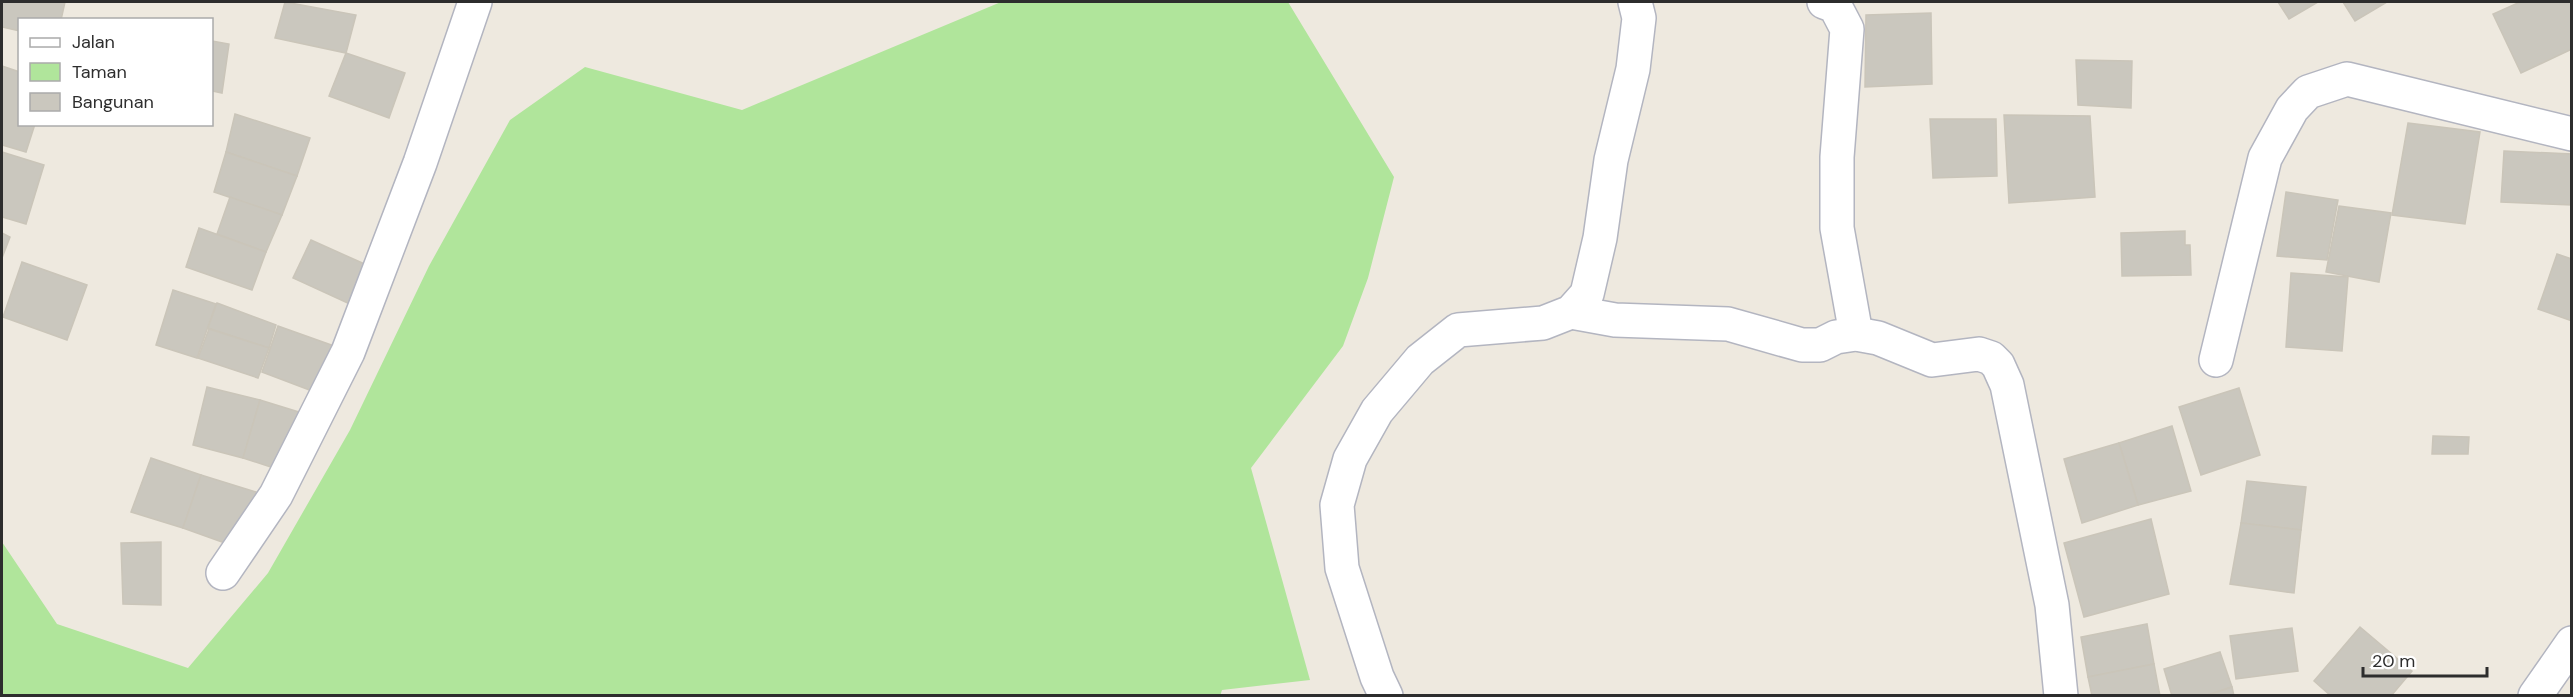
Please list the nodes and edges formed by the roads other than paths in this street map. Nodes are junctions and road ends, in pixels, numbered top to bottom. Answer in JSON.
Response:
{"nodes":[{"id":1,"x":475,"y":2,"type":"edge"},
{"id":2,"x":1640,"y":2,"type":"edge"},
{"id":3,"x":1824,"y":2,"type":"edge"},
{"id":4,"x":2571,"y":134,"type":"edge"},
{"id":5,"x":1570,"y":312,"type":"junction"},
{"id":6,"x":1856,"y":334,"type":"junction"},
{"id":7,"x":2217,"y":360,"type":"dead end"},
{"id":8,"x":223,"y":573,"type":"dead end"},
{"id":9,"x":2571,"y":643,"type":"edge"},
{"id":10,"x":1386,"y":696,"type":"edge"},
{"id":11,"x":2061,"y":696,"type":"edge"},
{"id":12,"x":2535,"y":696,"type":"edge"}],
"edges":[{"from":1,"to":8,"type":"street"},
{"from":2,"to":5,"type":"street"},
{"from":3,"to":6,"type":"street"},
{"from":4,"to":7,"type":"street"},
{"from":5,"to":6,"type":"street"},
{"from":5,"to":10,"type":"street"},
{"from":6,"to":11,"type":"street"},
{"from":9,"to":12,"type":"street"}]}
